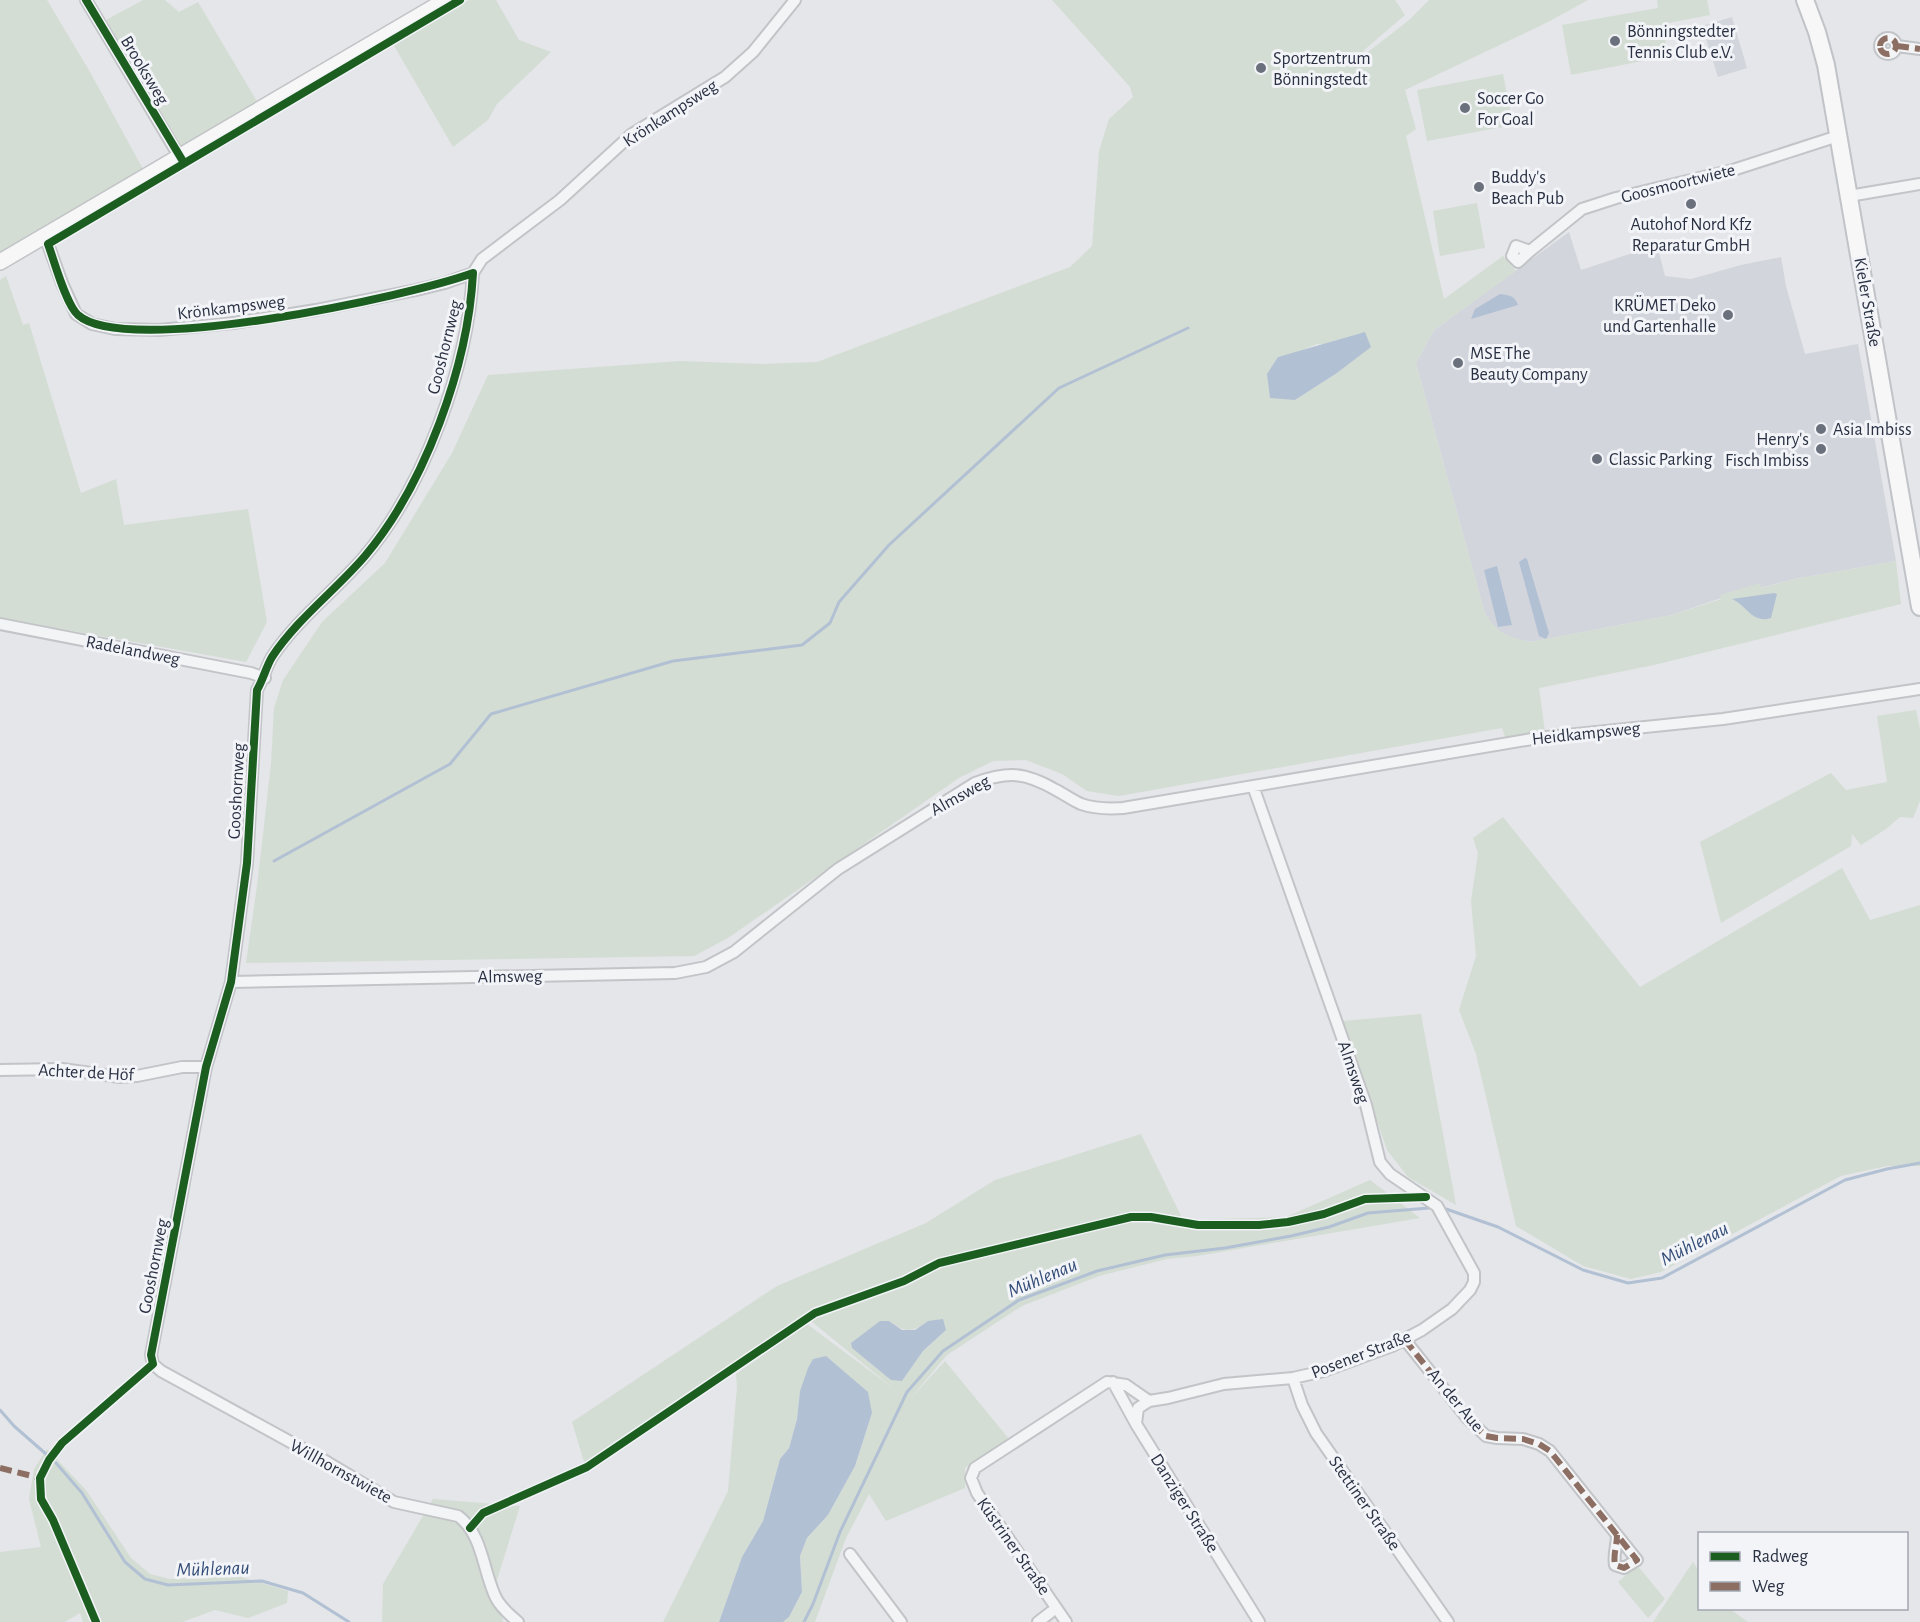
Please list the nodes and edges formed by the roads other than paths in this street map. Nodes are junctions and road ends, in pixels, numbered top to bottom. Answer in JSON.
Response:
{"nodes":[{"id":1,"x":86,"y":0,"type":"edge"},
{"id":2,"x":446,"y":0,"type":"edge"},
{"id":3,"x":795,"y":0,"type":"edge"},
{"id":4,"x":1805,"y":0,"type":"edge"},
{"id":5,"x":1897,"y":46,"type":"dead end"},
{"id":6,"x":1920,"y":49,"type":"edge"},
{"id":7,"x":1838,"y":136,"type":"junction"},
{"id":8,"x":179,"y":156,"type":"junction"},
{"id":9,"x":1920,"y":184,"type":"edge"},
{"id":10,"x":1849,"y":196,"type":"junction"},
{"id":11,"x":45,"y":236,"type":"junction"},
{"id":12,"x":1530,"y":251,"type":"dead end"},
{"id":13,"x":0,"y":262,"type":"edge"},
{"id":14,"x":473,"y":273,"type":"junction"},
{"id":15,"x":1920,"y":607,"type":"edge"},
{"id":16,"x":0,"y":624,"type":"edge"},
{"id":17,"x":265,"y":678,"type":"junction"},
{"id":18,"x":1920,"y":689,"type":"edge"},
{"id":19,"x":1253,"y":786,"type":"junction"},
{"id":20,"x":231,"y":982,"type":"junction"},
{"id":21,"x":206,"y":1067,"type":"junction"},
{"id":22,"x":0,"y":1070,"type":"edge"},
{"id":23,"x":1474,"y":1273,"type":"joint"},
{"id":24,"x":1405,"y":1340,"type":"junction"},
{"id":25,"x":153,"y":1364,"type":"joint"},
{"id":26,"x":1293,"y":1378,"type":"junction"},
{"id":27,"x":1113,"y":1382,"type":"junction"},
{"id":28,"x":1149,"y":1401,"type":"junction"},
{"id":29,"x":1136,"y":1424,"type":"junction"},
{"id":30,"x":1617,"y":1535,"type":"dead end"},
{"id":31,"x":850,"y":1554,"type":"dead end"},
{"id":32,"x":1051,"y":1612,"type":"dead end"},
{"id":33,"x":895,"y":1619,"type":"edge"},
{"id":34,"x":519,"y":1622,"type":"edge"},
{"id":35,"x":1038,"y":1622,"type":"edge"},
{"id":36,"x":1066,"y":1622,"type":"edge"},
{"id":37,"x":1259,"y":1622,"type":"edge"},
{"id":38,"x":1448,"y":1622,"type":"edge"}],
"edges":[{"from":1,"to":8,"type":"street","name":"Brooksweg"},
{"from":2,"to":8,"type":"main road"},
{"from":3,"to":14,"type":"street","name":"Krönkampsweg"},
{"from":4,"to":7,"type":"main road","name":"Kieler Straße"},
{"from":5,"to":6,"type":"street"},
{"from":7,"to":10,"type":"main road","name":"Kieler Straße"},
{"from":7,"to":12,"type":"street","name":"Goosmoortwiete"},
{"from":8,"to":11,"type":"main road"},
{"from":9,"to":10,"type":"street"},
{"from":10,"to":15,"type":"main road","name":"Kieler Straße"},
{"from":11,"to":13,"type":"main road"},
{"from":11,"to":14,"type":"street","name":"Krönkampsweg"},
{"from":14,"to":17,"type":"street","name":"Gooshornweg"},
{"from":16,"to":17,"type":"street","name":"Radelandweg"},
{"from":17,"to":20,"type":"street","name":"Gooshornweg"},
{"from":18,"to":19,"type":"street","name":"Heidkampsweg"},
{"from":19,"to":20,"type":"street","name":"Almsweg"},
{"from":19,"to":23,"type":"street","name":"Almsweg"},
{"from":20,"to":21,"type":"street","name":"Gooshornweg"},
{"from":21,"to":22,"type":"street","name":"Achter de Höf"},
{"from":21,"to":25,"type":"street","name":"Gooshornweg"},
{"from":23,"to":24,"type":"street","name":"Posener Straße"},
{"from":24,"to":26,"type":"street","name":"Posener Straße"},
{"from":24,"to":30,"type":"street","name":"An der Aue"},
{"from":25,"to":34,"type":"street","name":"Willhornstwiete"},
{"from":26,"to":28,"type":"street","name":"Posener Straße"},
{"from":26,"to":38,"type":"street","name":"Stettiner Straße"},
{"from":27,"to":28,"type":"street"},
{"from":27,"to":29,"type":"street","name":"Danziger Straße"},
{"from":27,"to":36,"type":"street","name":"Küstriner Straße"},
{"from":28,"to":29,"type":"street"},
{"from":29,"to":37,"type":"street","name":"Danziger Straße"},
{"from":31,"to":33,"type":"street"},
{"from":32,"to":35,"type":"street"}]}
